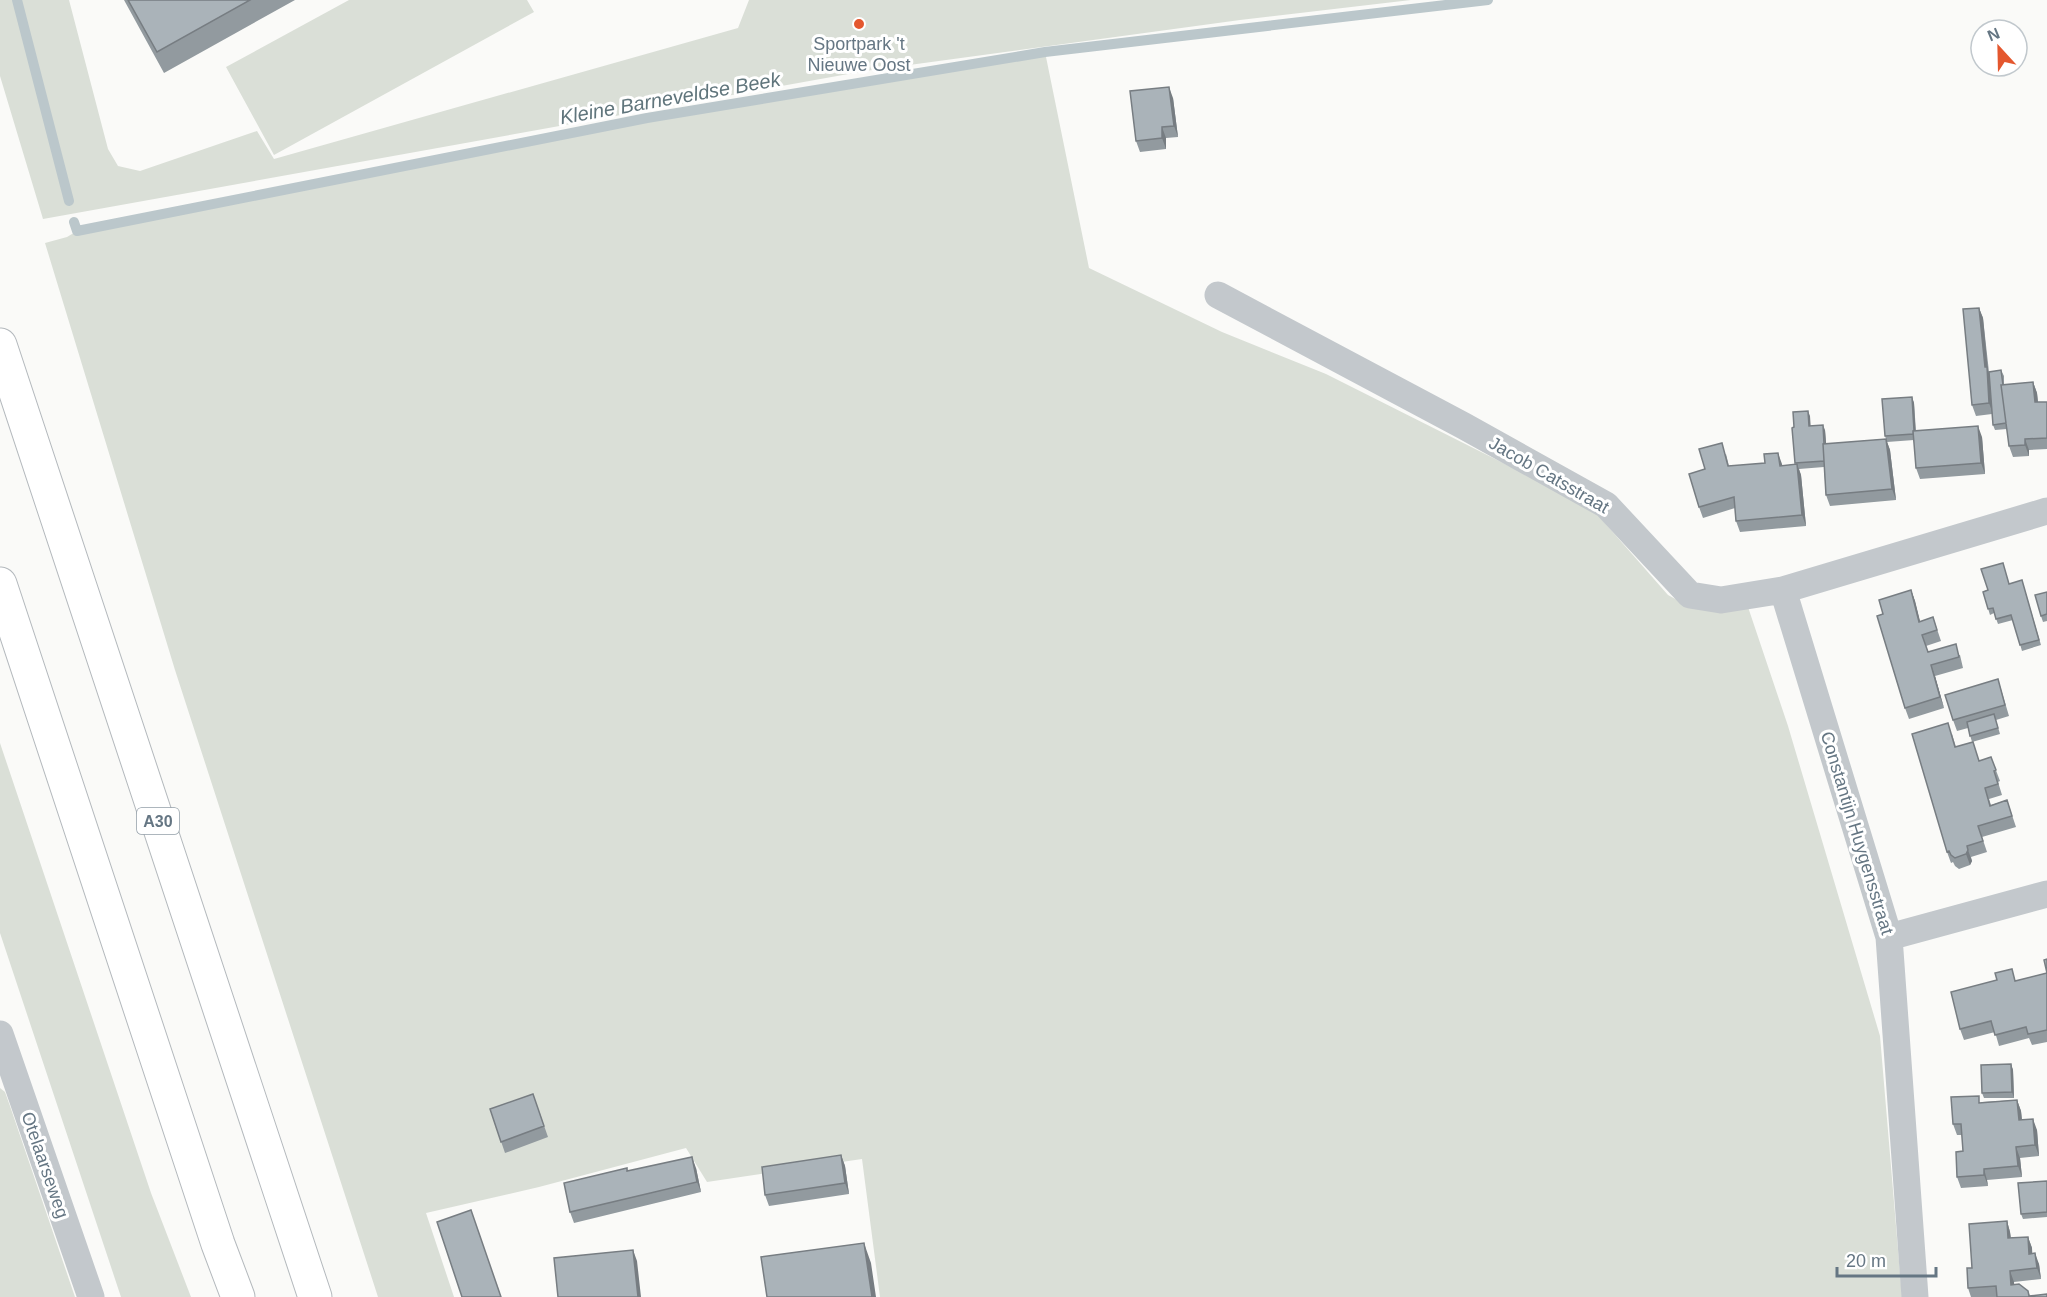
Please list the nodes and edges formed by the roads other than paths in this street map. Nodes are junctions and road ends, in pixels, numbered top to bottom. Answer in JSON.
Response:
{"nodes":[{"id":1,"x":1218,"y":296,"type":"dead end"},
{"id":2,"x":0,"y":345,"type":"edge"},
{"id":3,"x":2047,"y":511,"type":"edge"},
{"id":4,"x":0,"y":584,"type":"edge"},
{"id":5,"x":1783,"y":590,"type":"junction"},
{"id":6,"x":2047,"y":894,"type":"edge"},
{"id":7,"x":1889,"y":937,"type":"junction"},
{"id":8,"x":0,"y":1034,"type":"edge"},
{"id":9,"x":91,"y":1297,"type":"edge"},
{"id":10,"x":238,"y":1297,"type":"edge"},
{"id":11,"x":315,"y":1297,"type":"edge"},
{"id":12,"x":1915,"y":1297,"type":"edge"}],
"edges":[{"from":1,"to":5,"type":"street","name":"Jacob Catsstraat"},
{"from":2,"to":11,"type":"highway","number":"A30"},
{"from":3,"to":5,"type":"street","name":"Jacob Catsstraat"},
{"from":4,"to":10,"type":"highway"},
{"from":5,"to":7,"type":"street","name":"Constantijn Huygensstraat"},
{"from":6,"to":7,"type":"street"},
{"from":7,"to":12,"type":"street","name":"Constantijn Huygensstraat"},
{"from":8,"to":9,"type":"street","name":"Otelaarseweg"}]}
